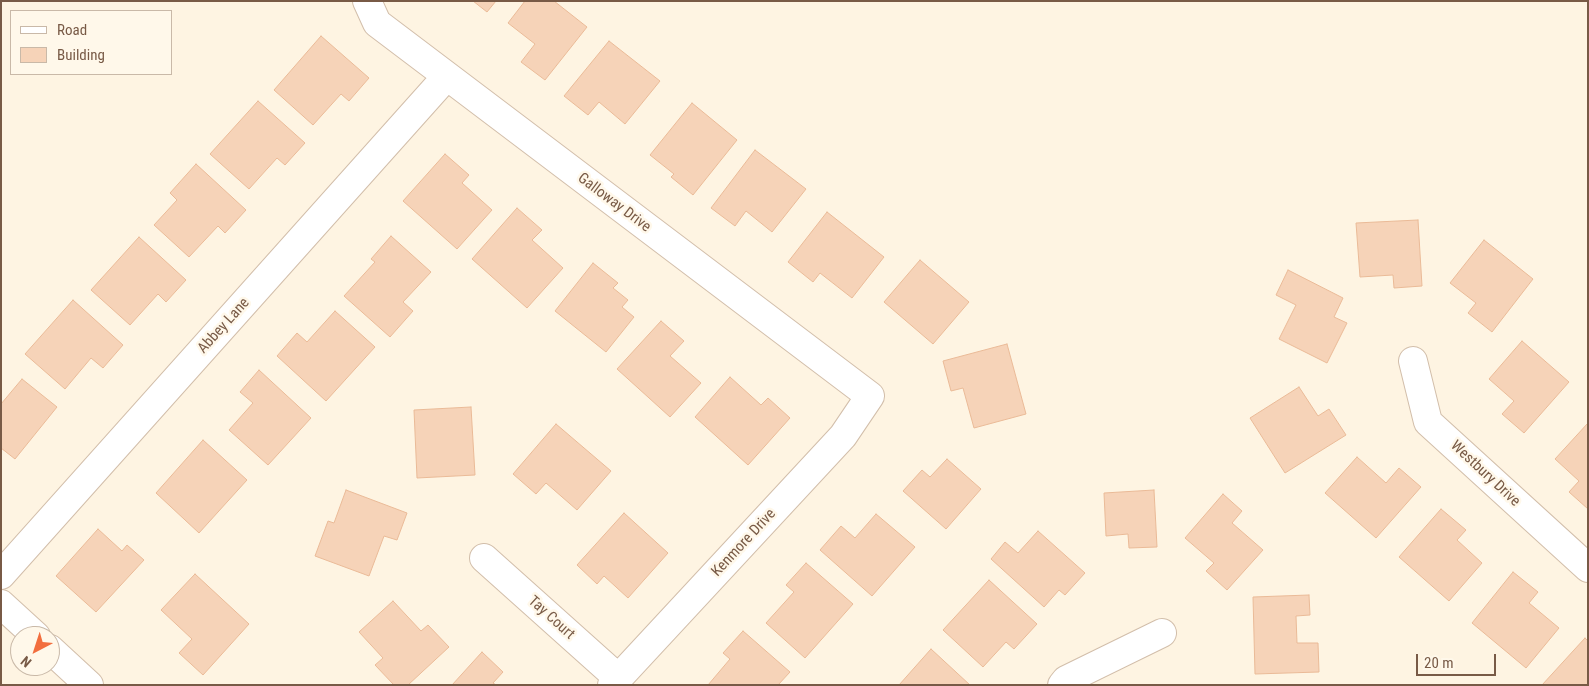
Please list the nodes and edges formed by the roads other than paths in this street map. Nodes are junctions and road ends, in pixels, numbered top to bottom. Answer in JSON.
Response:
{"nodes":[{"id":1,"x":367,"y":1,"type":"edge"},
{"id":2,"x":447,"y":76,"type":"junction"},
{"id":3,"x":1413,"y":361,"type":"dead end"},
{"id":4,"x":870,"y":396,"type":"joint"},
{"id":5,"x":484,"y":558,"type":"dead end"},
{"id":6,"x":1588,"y":568,"type":"edge"},
{"id":7,"x":1,"y":575,"type":"edge"},
{"id":8,"x":1,"y":604,"type":"edge"},
{"id":9,"x":25,"y":626,"type":"edge"},
{"id":10,"x":1162,"y":634,"type":"dead end"},
{"id":11,"x":60,"y":658,"type":"edge"},
{"id":12,"x":615,"y":681,"type":"edge"},
{"id":13,"x":89,"y":685,"type":"edge"},
{"id":14,"x":1062,"y":685,"type":"edge"}],
"edges":[{"from":1,"to":2,"type":"street","name":"Galloway Drive"},
{"from":2,"to":4,"type":"street","name":"Galloway Drive"},
{"from":2,"to":7,"type":"street","name":"Abbey Lane"},
{"from":3,"to":6,"type":"street","name":"Westbury Drive"},
{"from":4,"to":12,"type":"street","name":"Kenmore Drive"},
{"from":5,"to":12,"type":"street","name":"Tay Court"},
{"from":8,"to":9,"type":"street"},
{"from":10,"to":14,"type":"street"},
{"from":11,"to":13,"type":"street"}]}
